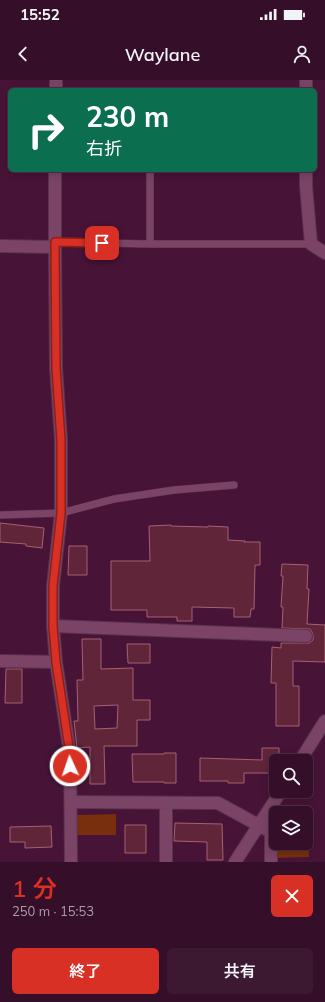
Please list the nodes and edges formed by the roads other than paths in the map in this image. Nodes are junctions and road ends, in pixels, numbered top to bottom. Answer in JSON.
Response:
{"nodes":[{"id":1,"x":55,"y":172,"type":"edge"},
{"id":2,"x":150,"y":172,"type":"edge"},
{"id":3,"x":306,"y":172,"type":"edge"},
{"id":4,"x":55,"y":244,"type":"junction"},
{"id":5,"x":150,"y":244,"type":"junction"},
{"id":6,"x":310,"y":244,"type":"junction"},
{"id":7,"x":0,"y":246,"type":"edge"},
{"id":8,"x":325,"y":253,"type":"edge"},
{"id":9,"x":234,"y":485,"type":"dead end"},
{"id":10,"x":61,"y":513,"type":"junction"},
{"id":11,"x":0,"y":515,"type":"edge"},
{"id":12,"x":53,"y":626,"type":"junction"},
{"id":13,"x":306,"y":636,"type":"dead end"},
{"id":14,"x":0,"y":661,"type":"edge"},
{"id":15,"x":56,"y":662,"type":"junction"},
{"id":16,"x":325,"y":721,"type":"edge"},
{"id":17,"x":304,"y":754,"type":"edge"},
{"id":18,"x":276,"y":798,"type":"edge"},
{"id":19,"x":71,"y":802,"type":"junction"},
{"id":20,"x":166,"y":803,"type":"junction"},
{"id":21,"x":258,"y":826,"type":"junction"},
{"id":22,"x":71,"y":862,"type":"edge"},
{"id":23,"x":166,"y":862,"type":"edge"},
{"id":24,"x":235,"y":862,"type":"edge"},
{"id":25,"x":271,"y":862,"type":"edge"}],
"edges":[{"from":1,"to":4,"type":"street"},
{"from":2,"to":5,"type":"lane"},
{"from":3,"to":6,"type":"street"},
{"from":4,"to":5,"type":"lane"},
{"from":4,"to":7,"type":"street"},
{"from":4,"to":10,"type":"street"},
{"from":5,"to":6,"type":"lane"},
{"from":6,"to":8,"type":"street"},
{"from":9,"to":10,"type":"lane"},
{"from":10,"to":11,"type":"lane"},
{"from":10,"to":12,"type":"street"},
{"from":12,"to":13,"type":"street"},
{"from":12,"to":15,"type":"street"},
{"from":14,"to":15,"type":"street"},
{"from":15,"to":19,"type":"street"},
{"from":16,"to":17,"type":"street"},
{"from":18,"to":21,"type":"street"},
{"from":19,"to":20,"type":"street"},
{"from":19,"to":22,"type":"street"},
{"from":20,"to":21,"type":"street"},
{"from":20,"to":23,"type":"street"},
{"from":21,"to":24,"type":"street"},
{"from":21,"to":25,"type":"street"}]}
